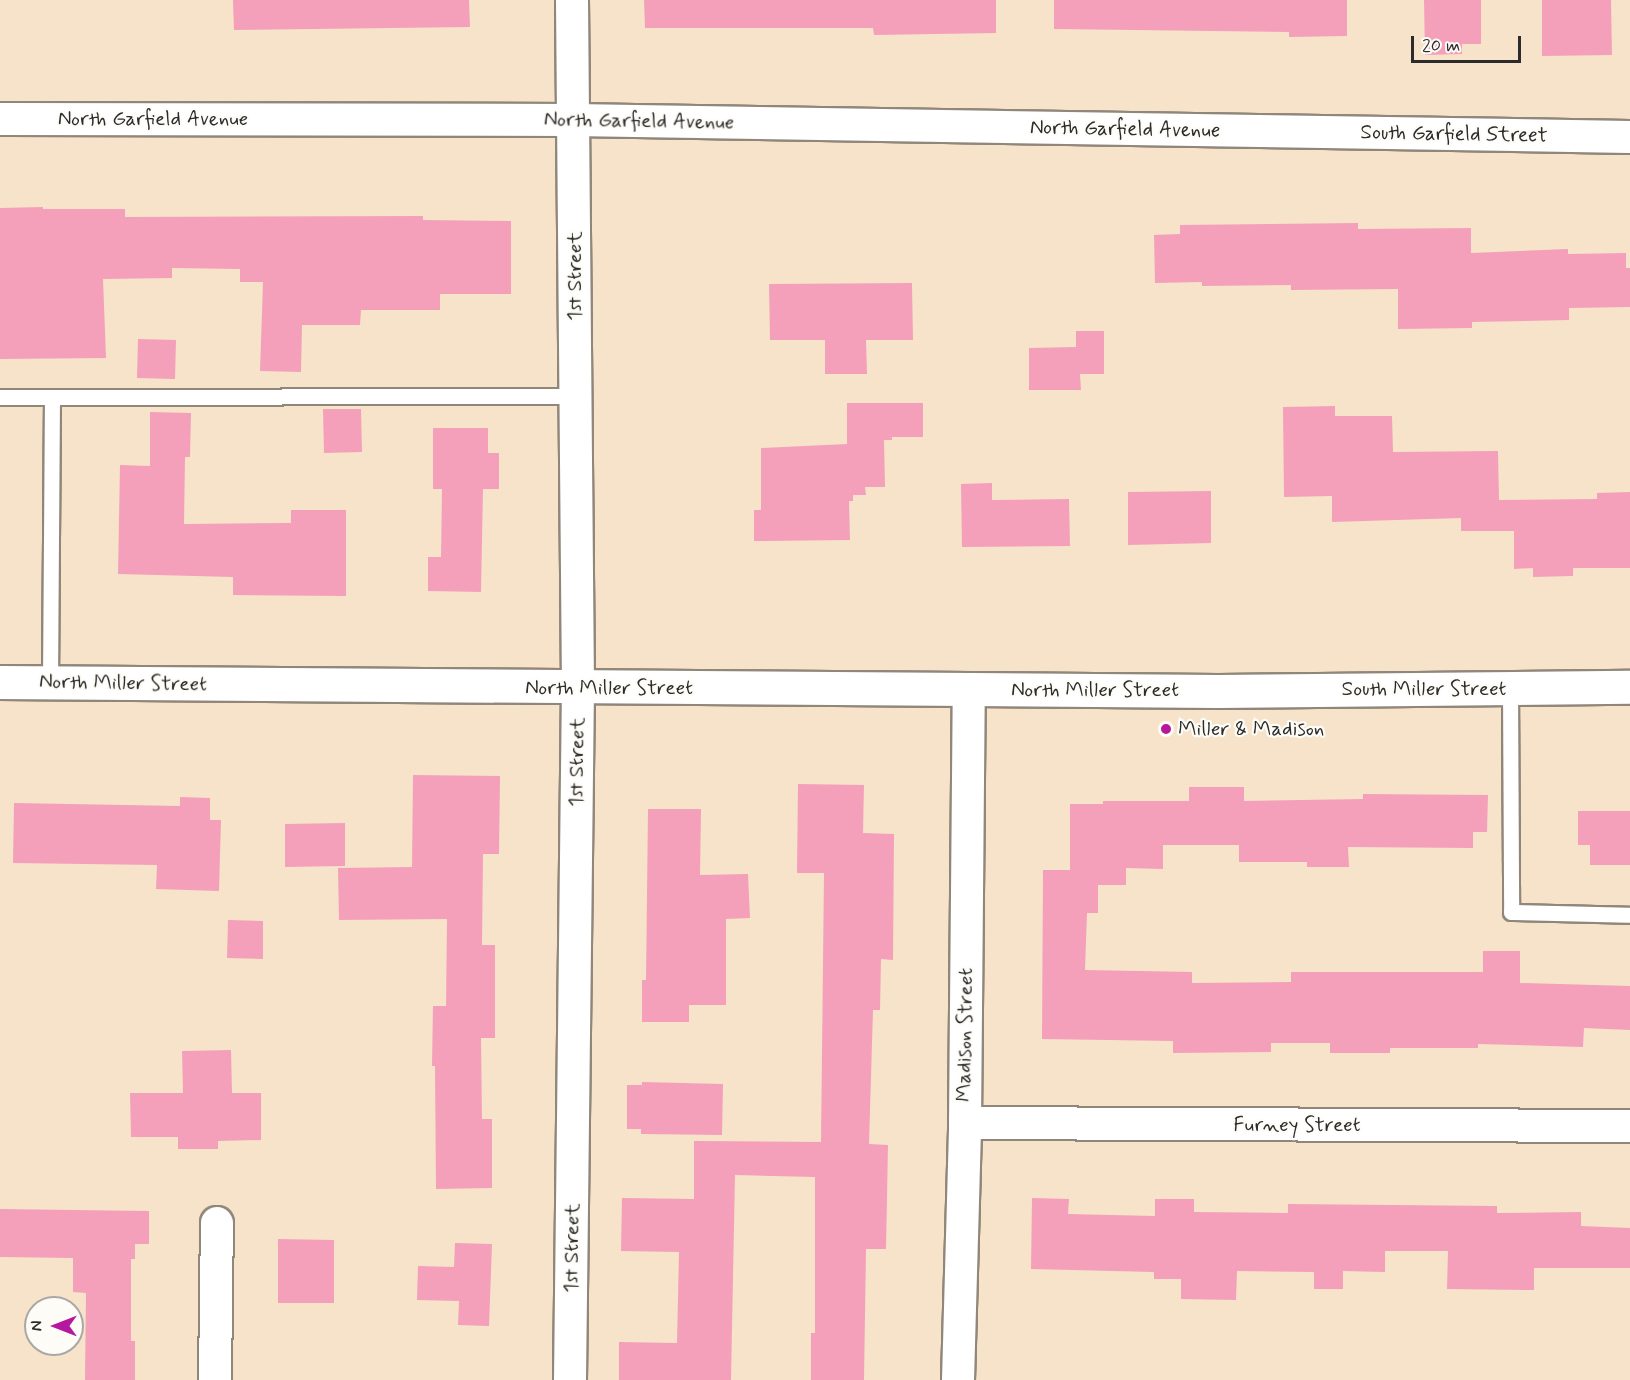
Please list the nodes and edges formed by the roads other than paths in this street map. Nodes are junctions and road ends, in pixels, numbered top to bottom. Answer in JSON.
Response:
{"nodes":[{"id":1,"x":572,"y":0,"type":"edge"},
{"id":2,"x":0,"y":118,"type":"edge"},
{"id":3,"x":574,"y":120,"type":"junction"},
{"id":4,"x":1278,"y":131,"type":"joint"},
{"id":5,"x":1630,"y":137,"type":"edge"},
{"id":6,"x":576,"y":396,"type":"junction"},
{"id":7,"x":0,"y":397,"type":"edge"},
{"id":8,"x":52,"y":397,"type":"junction"},
{"id":9,"x":0,"y":682,"type":"edge"},
{"id":10,"x":50,"y":683,"type":"junction"},
{"id":11,"x":1630,"y":687,"type":"edge"},
{"id":12,"x":578,"y":688,"type":"junction"},
{"id":13,"x":1510,"y":688,"type":"junction"},
{"id":14,"x":969,"y":690,"type":"junction"},
{"id":15,"x":1218,"y":691,"type":"joint"},
{"id":16,"x":1630,"y":915,"type":"edge"},
{"id":17,"x":964,"y":1123,"type":"junction"},
{"id":18,"x":1630,"y":1126,"type":"edge"},
{"id":19,"x":217,"y":1223,"type":"dead end"},
{"id":20,"x":215,"y":1380,"type":"edge"},
{"id":21,"x":570,"y":1380,"type":"edge"},
{"id":22,"x":958,"y":1380,"type":"edge"}],
"edges":[{"from":1,"to":3,"type":"street","name":"1st Street"},
{"from":2,"to":3,"type":"street","name":"North Garfield Avenue"},
{"from":3,"to":4,"type":"street","name":"North Garfield Avenue"},
{"from":3,"to":6,"type":"street","name":"1st Street"},
{"from":4,"to":5,"type":"street","name":"South Garfield Street"},
{"from":6,"to":8,"type":"lane"},
{"from":6,"to":12,"type":"street","name":"1st Street"},
{"from":7,"to":8,"type":"lane"},
{"from":8,"to":10,"type":"lane"},
{"from":9,"to":10,"type":"main road","name":"North Miller Street"},
{"from":10,"to":12,"type":"main road","name":"North Miller Street"},
{"from":11,"to":13,"type":"main road","name":"South Miller Street"},
{"from":12,"to":14,"type":"main road","name":"North Miller Street"},
{"from":12,"to":21,"type":"street","name":"1st Street"},
{"from":13,"to":15,"type":"main road","name":"South Miller Street"},
{"from":13,"to":16,"type":"lane"},
{"from":14,"to":15,"type":"main road","name":"North Miller Street"},
{"from":14,"to":17,"type":"street","name":"Madison Street"},
{"from":17,"to":18,"type":"street","name":"Furney Street"},
{"from":17,"to":22,"type":"street","name":"Madison Street"},
{"from":19,"to":20,"type":"street"}]}
